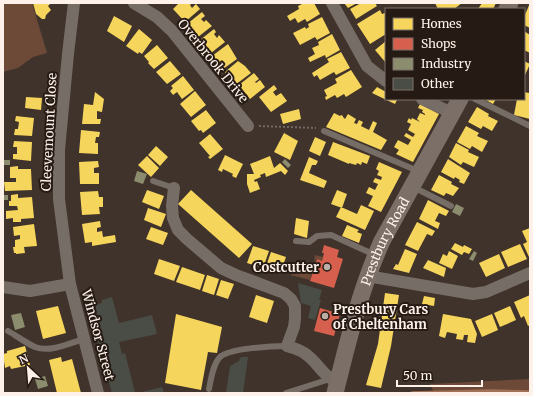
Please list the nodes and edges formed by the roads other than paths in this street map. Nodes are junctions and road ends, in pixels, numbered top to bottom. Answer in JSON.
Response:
{"nodes":[{"id":1,"x":74,"y":3,"type":"edge"},
{"id":2,"x":134,"y":3,"type":"edge"},
{"id":3,"x":332,"y":3,"type":"edge"},
{"id":4,"x":385,"y":80,"type":"edge"},
{"id":5,"x":427,"y":100,"type":"edge"},
{"id":6,"x":477,"y":100,"type":"edge"},
{"id":7,"x":456,"y":106,"type":"edge"},
{"id":8,"x":248,"y":126,"type":"road end"},
{"id":9,"x":530,"y":126,"type":"edge"},
{"id":10,"x":324,"y":131,"type":"road end"},
{"id":11,"x":420,"y":171,"type":"junction"},
{"id":12,"x":152,"y":181,"type":"dead end"},
{"id":13,"x":411,"y":186,"type":"junction"},
{"id":14,"x":174,"y":188,"type":"joint"},
{"id":15,"x":451,"y":206,"type":"dead end"},
{"id":16,"x":296,"y":241,"type":"dead end"},
{"id":17,"x":375,"y":255,"type":"junction"},
{"id":18,"x":530,"y":273,"type":"edge"},
{"id":19,"x":367,"y":276,"type":"junction"},
{"id":20,"x":70,"y":284,"type":"junction"},
{"id":21,"x":3,"y":286,"type":"edge"},
{"id":22,"x":8,"y":331,"type":"dead end"},
{"id":23,"x":84,"y":339,"type":"junction"},
{"id":24,"x":287,"y":346,"type":"junction"},
{"id":25,"x":334,"y":385,"type":"edge"},
{"id":26,"x":210,"y":389,"type":"dead end"},
{"id":27,"x":98,"y":393,"type":"edge"},
{"id":28,"x":286,"y":393,"type":"edge"}],
"edges":[{"from":1,"to":20,"type":"street","name":"Cleevemount Close"},
{"from":2,"to":8,"type":"street","name":"Overbrook Drive"},
{"from":3,"to":4,"type":"street"},
{"from":5,"to":7,"type":"street"},
{"from":6,"to":9,"type":"lane"},
{"from":7,"to":11,"type":"main road","name":"Prestbury Road"},
{"from":10,"to":11,"type":"lane"},
{"from":11,"to":13,"type":"main road","name":"Prestbury Road"},
{"from":12,"to":14,"type":"lane"},
{"from":13,"to":15,"type":"lane"},
{"from":13,"to":17,"type":"main road","name":"Prestbury Road"},
{"from":14,"to":24,"type":"street"},
{"from":16,"to":17,"type":"lane"},
{"from":17,"to":19,"type":"main road","name":"Prestbury Road"},
{"from":18,"to":19,"type":"street"},
{"from":19,"to":25,"type":"main road","name":"Prestbury Road"},
{"from":20,"to":21,"type":"street"},
{"from":20,"to":23,"type":"street","name":"Windsor Street"},
{"from":22,"to":23,"type":"lane"},
{"from":23,"to":27,"type":"street","name":"Windsor Street"},
{"from":24,"to":25,"type":"street"},
{"from":24,"to":26,"type":"lane"},
{"from":25,"to":28,"type":"lane"}]}
